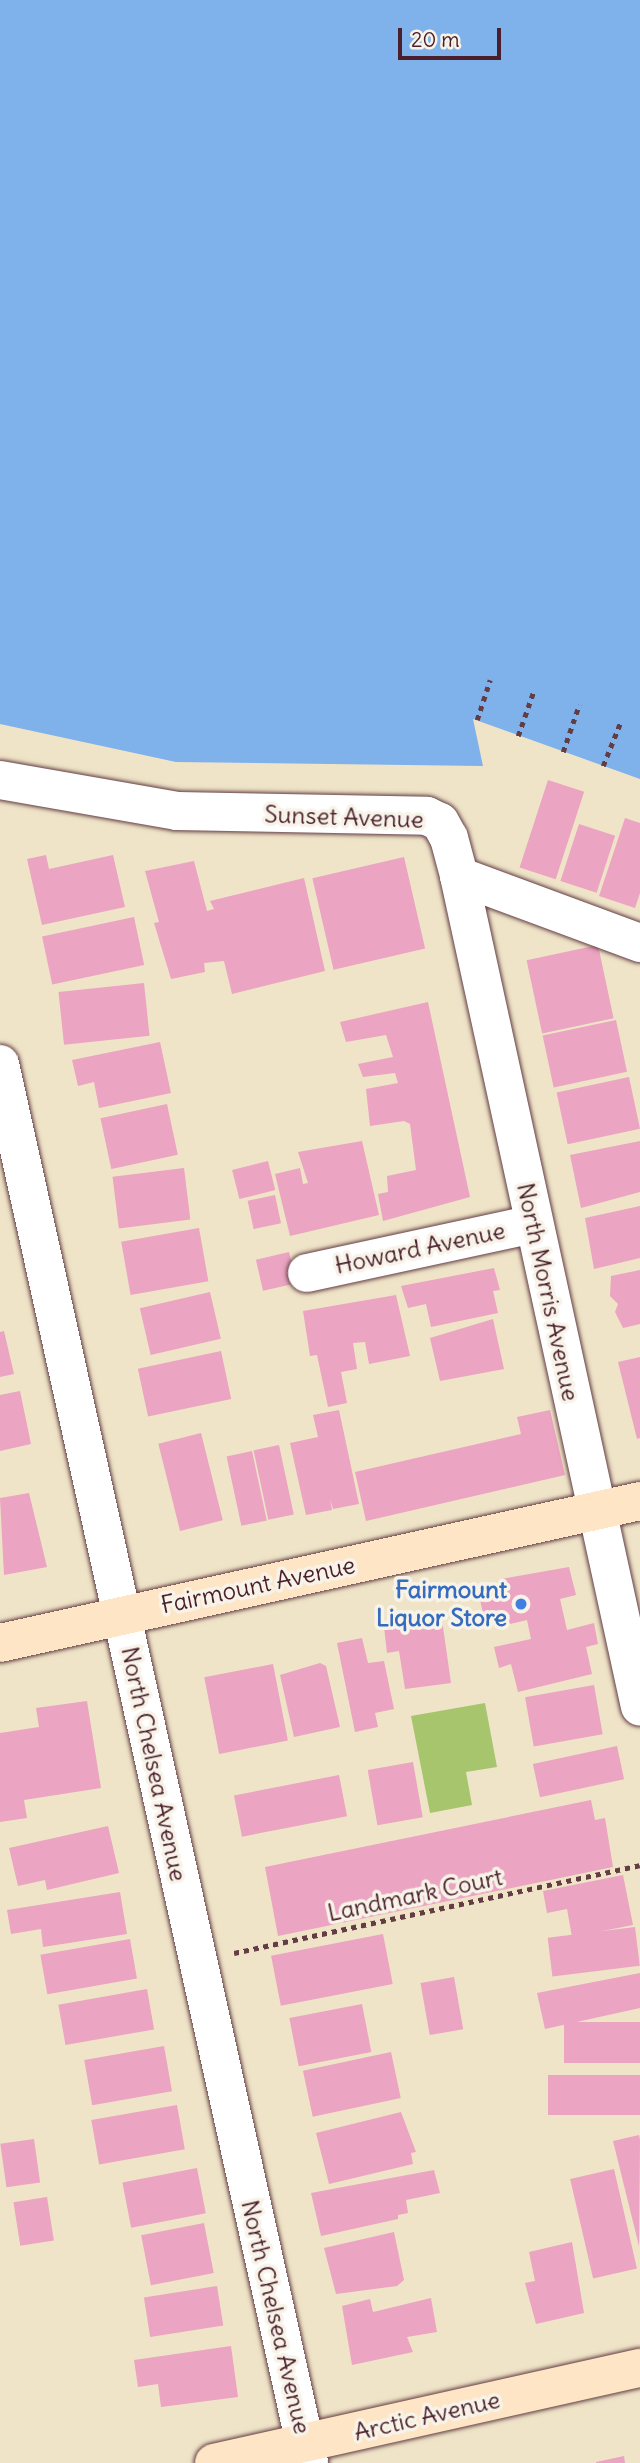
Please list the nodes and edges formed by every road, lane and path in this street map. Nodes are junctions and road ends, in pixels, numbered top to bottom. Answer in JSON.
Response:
{"nodes":[{"id":1,"x":490,"y":680,"type":"dead end"},
{"id":2,"x":534,"y":690,"type":"dead end"},
{"id":3,"x":579,"y":705,"type":"dead end"},
{"id":4,"x":477,"y":720,"type":"dead end"},
{"id":5,"x":621,"y":721,"type":"dead end"},
{"id":6,"x":518,"y":736,"type":"dead end"},
{"id":7,"x":563,"y":752,"type":"dead end"},
{"id":8,"x":603,"y":766,"type":"dead end"},
{"id":9,"x":0,"y":780,"type":"edge"},
{"id":10,"x":458,"y":876,"type":"junction"},
{"id":11,"x":640,"y":943,"type":"edge"},
{"id":12,"x":0,"y":1064,"type":"edge"},
{"id":13,"x":534,"y":1224,"type":"junction"},
{"id":14,"x":307,"y":1273,"type":"dead end"},
{"id":15,"x":640,"y":1501,"type":"edge"},
{"id":16,"x":596,"y":1511,"type":"junction"},
{"id":17,"x":121,"y":1616,"type":"junction"},
{"id":18,"x":0,"y":1643,"type":"edge"},
{"id":19,"x":640,"y":1707,"type":"edge"},
{"id":20,"x":640,"y":1864,"type":"edge"},
{"id":21,"x":197,"y":1961,"type":"junction"},
{"id":22,"x":640,"y":2368,"type":"edge"},
{"id":23,"x":307,"y":2454,"type":"edge"},
{"id":24,"x":214,"y":2463,"type":"edge"}],
"edges":[{"from":1,"to":4,"type":"path"},
{"from":2,"to":6,"type":"path"},
{"from":3,"to":7,"type":"path"},
{"from":5,"to":8,"type":"path"},
{"from":9,"to":10,"type":"street","name":"Sunset Avenue"},
{"from":10,"to":11,"type":"street"},
{"from":10,"to":13,"type":"street","name":"North Morris Avenue"},
{"from":12,"to":17,"type":"street","name":"North Chelsea Avenue"},
{"from":13,"to":14,"type":"street","name":"Howard Avenue"},
{"from":13,"to":16,"type":"street","name":"North Morris Avenue"},
{"from":15,"to":16,"type":"street","name":"Fairmount Avenue"},
{"from":16,"to":17,"type":"street","name":"Fairmount Avenue"},
{"from":16,"to":19,"type":"street","name":"North Morris Avenue"},
{"from":17,"to":18,"type":"street","name":"Fairmount Avenue"},
{"from":17,"to":21,"type":"street","name":"North Chelsea Avenue"},
{"from":20,"to":21,"type":"path","name":"Landmark Court"},
{"from":21,"to":23,"type":"street","name":"North Chelsea Avenue"},
{"from":22,"to":23,"type":"street","name":"Arctic Avenue"},
{"from":23,"to":24,"type":"street","name":"Arctic Avenue"}]}
